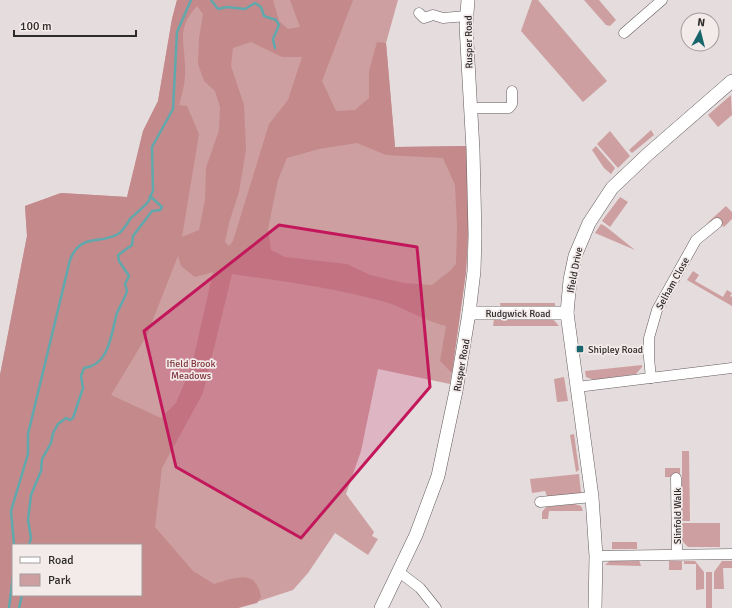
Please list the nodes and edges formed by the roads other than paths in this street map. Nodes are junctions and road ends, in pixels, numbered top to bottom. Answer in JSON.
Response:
{"nodes":[{"id":1,"x":468,"y":0,"type":"edge"},
{"id":2,"x":662,"y":0,"type":"edge"},
{"id":3,"x":419,"y":13,"type":"dead end"},
{"id":4,"x":467,"y":16,"type":"junction"},
{"id":5,"x":624,"y":33,"type":"dead end"},
{"id":6,"x":731,"y":84,"type":"edge"},
{"id":7,"x":512,"y":91,"type":"dead end"},
{"id":8,"x":471,"y":108,"type":"junction"},
{"id":9,"x":717,"y":223,"type":"dead end"},
{"id":10,"x":469,"y":312,"type":"junction"},
{"id":11,"x":567,"y":313,"type":"junction"},
{"id":12,"x":732,"y":368,"type":"edge"},
{"id":13,"x":651,"y":378,"type":"junction"},
{"id":14,"x":577,"y":387,"type":"junction"},
{"id":15,"x":676,"y":478,"type":"dead end"},
{"id":16,"x":592,"y":497,"type":"junction"},
{"id":17,"x":540,"y":502,"type":"dead end"},
{"id":18,"x":677,"y":554,"type":"junction"},
{"id":19,"x":732,"y":554,"type":"edge"},
{"id":20,"x":596,"y":556,"type":"junction"},
{"id":21,"x":399,"y":572,"type":"junction"},
{"id":22,"x":381,"y":608,"type":"edge"},
{"id":23,"x":436,"y":608,"type":"edge"},
{"id":24,"x":596,"y":608,"type":"edge"}],
"edges":[{"from":1,"to":4,"type":"street","name":"Rusper Road"},
{"from":2,"to":5,"type":"street"},
{"from":3,"to":4,"type":"street"},
{"from":4,"to":8,"type":"street","name":"Rusper Road"},
{"from":6,"to":11,"type":"street","name":"Ifield Drive"},
{"from":7,"to":8,"type":"street"},
{"from":8,"to":10,"type":"street","name":"Rusper Road"},
{"from":9,"to":13,"type":"street","name":"Selham Close"},
{"from":10,"to":11,"type":"street","name":"Rudgwick Road"},
{"from":10,"to":21,"type":"street","name":"Rusper Road"},
{"from":11,"to":14,"type":"street","name":"Ifield Drive"},
{"from":12,"to":13,"type":"street"},
{"from":13,"to":14,"type":"street"},
{"from":14,"to":16,"type":"street","name":"Ifield Drive"},
{"from":15,"to":18,"type":"street","name":"Slinfold Walk"},
{"from":16,"to":17,"type":"street"},
{"from":16,"to":20,"type":"street","name":"Ifield Drive"},
{"from":18,"to":19,"type":"street"},
{"from":18,"to":20,"type":"street"},
{"from":20,"to":24,"type":"street","name":"Ifield Drive"},
{"from":21,"to":22,"type":"street","name":"Rusper Road"},
{"from":21,"to":23,"type":"street"}]}
